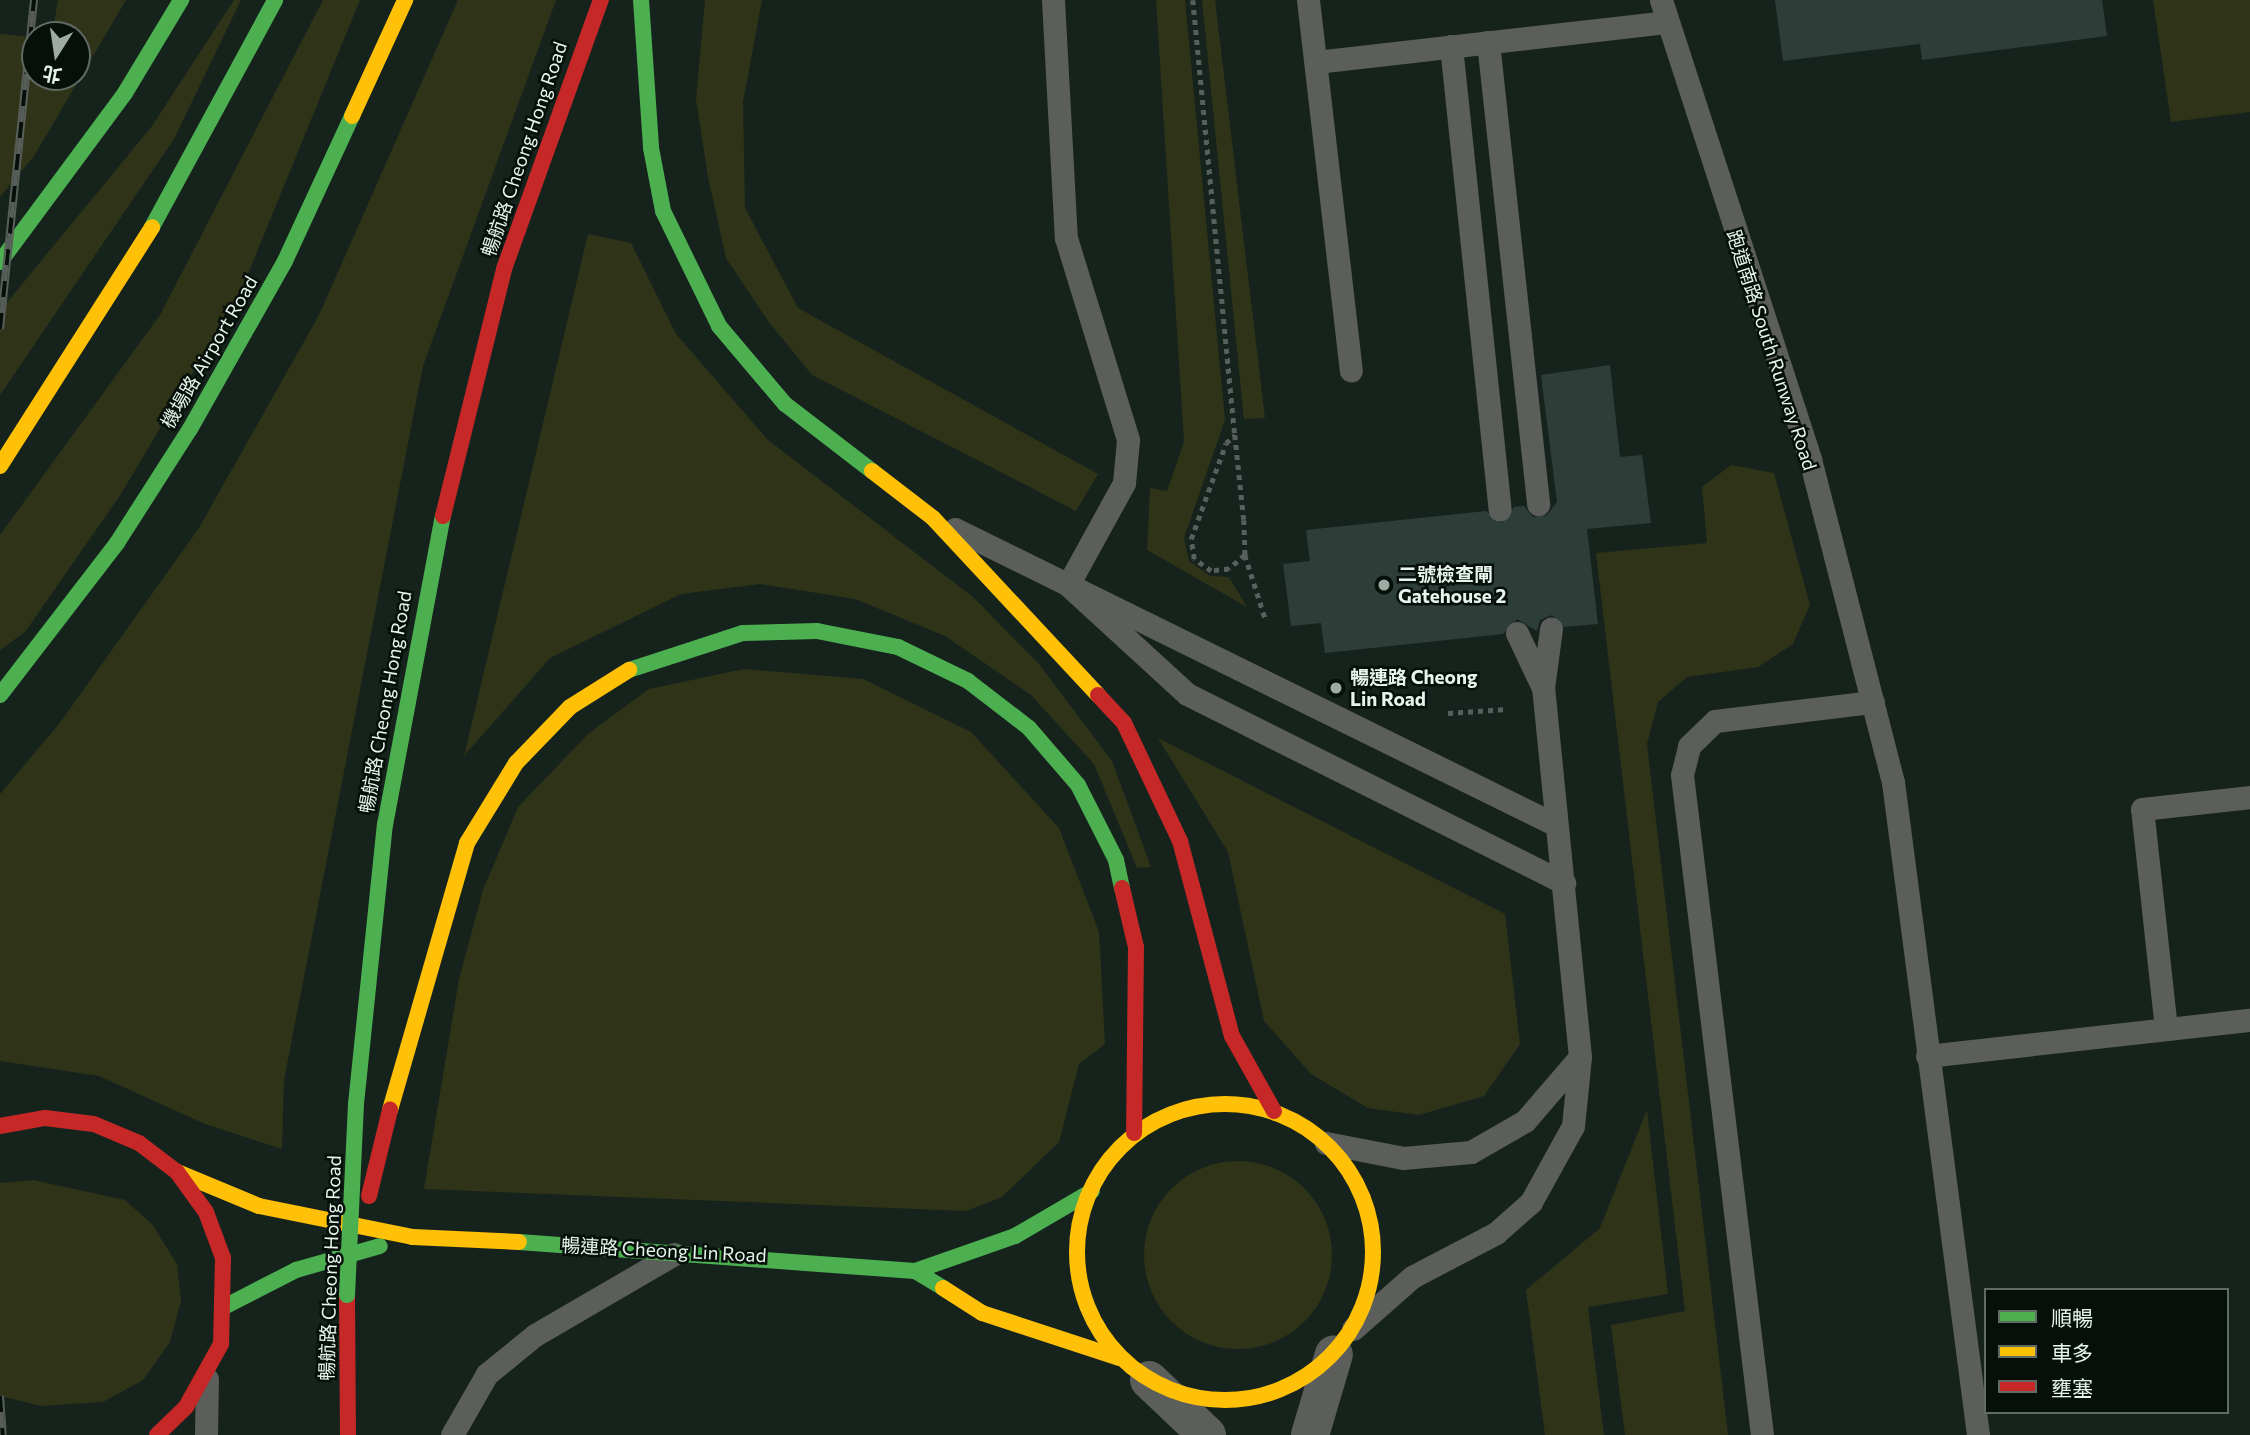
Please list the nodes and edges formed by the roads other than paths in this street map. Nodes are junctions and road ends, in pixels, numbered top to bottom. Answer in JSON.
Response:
{"nodes":[{"id":1,"x":181,"y":0,"type":"edge"},
{"id":2,"x":275,"y":0,"type":"edge"},
{"id":3,"x":405,"y":0,"type":"edge"},
{"id":4,"x":601,"y":0,"type":"edge"},
{"id":5,"x":641,"y":0,"type":"edge"},
{"id":6,"x":1054,"y":0,"type":"edge"},
{"id":7,"x":1308,"y":0,"type":"edge"},
{"id":8,"x":1663,"y":11,"type":"edge"},
{"id":9,"x":1488,"y":42,"type":"junction"},
{"id":10,"x":1451,"y":46,"type":"junction"},
{"id":11,"x":1315,"y":62,"type":"junction"},
{"id":12,"x":0,"y":262,"type":"edge"},
{"id":13,"x":1351,"y":370,"type":"dead end"},
{"id":14,"x":0,"y":466,"type":"edge"},
{"id":15,"x":1538,"y":504,"type":"dead end"},
{"id":16,"x":1500,"y":509,"type":"dead end"},
{"id":17,"x":933,"y":518,"type":"junction"},
{"id":18,"x":1068,"y":585,"type":"junction"},
{"id":19,"x":1551,"y":629,"type":"dead end"},
{"id":20,"x":1517,"y":634,"type":"dead end"},
{"id":21,"x":1543,"y":688,"type":"junction"},
{"id":22,"x":0,"y":695,"type":"edge"},
{"id":23,"x":1873,"y":702,"type":"junction"},
{"id":24,"x":2250,"y":797,"type":"edge"},
{"id":25,"x":1556,"y":825,"type":"junction"},
{"id":26,"x":1564,"y":883,"type":"junction"},
{"id":27,"x":2250,"y":1020,"type":"edge"},
{"id":28,"x":2166,"y":1029,"type":"junction"},
{"id":29,"x":1927,"y":1056,"type":"junction"},
{"id":30,"x":1580,"y":1057,"type":"junction"},
{"id":31,"x":1274,"y":1111,"type":"junction"},
{"id":32,"x":0,"y":1126,"type":"edge"},
{"id":33,"x":1134,"y":1133,"type":"junction"},
{"id":34,"x":1326,"y":1143,"type":"junction"},
{"id":35,"x":177,"y":1172,"type":"junction"},
{"id":36,"x":1092,"y":1191,"type":"junction"},
{"id":37,"x":412,"y":1237,"type":"junction"},
{"id":38,"x":684,"y":1250,"type":"junction"},
{"id":39,"x":915,"y":1270,"type":"junction"},
{"id":40,"x":347,"y":1295,"type":"junction"},
{"id":41,"x":226,"y":1306,"type":"junction"},
{"id":42,"x":1343,"y":1342,"type":"junction"},
{"id":43,"x":1134,"y":1369,"type":"junction"},
{"id":44,"x":207,"y":1376,"type":"junction"},
{"id":45,"x":157,"y":1435,"type":"edge"},
{"id":46,"x":206,"y":1435,"type":"edge"},
{"id":47,"x":348,"y":1435,"type":"edge"},
{"id":48,"x":452,"y":1435,"type":"edge"},
{"id":49,"x":1207,"y":1435,"type":"edge"},
{"id":50,"x":1310,"y":1435,"type":"edge"},
{"id":51,"x":1762,"y":1435,"type":"edge"},
{"id":52,"x":1978,"y":1435,"type":"edge"}],
"edges":[{"from":1,"to":12,"type":"street"},
{"from":2,"to":14,"type":"street"},
{"from":3,"to":22,"type":"street","name":"機場路 Airport Road"},
{"from":4,"to":40,"type":"street","name":"暢航路 Cheong Hong Road","bridge":true},
{"from":5,"to":17,"type":"street"},
{"from":6,"to":18,"type":"lane"},
{"from":7,"to":11,"type":"lane"},
{"from":8,"to":9,"type":"lane"},
{"from":8,"to":23,"type":"lane","name":"跑道南路 South Runway Road"},
{"from":9,"to":10,"type":"lane"},
{"from":9,"to":15,"type":"lane"},
{"from":10,"to":11,"type":"lane"},
{"from":10,"to":16,"type":"lane"},
{"from":11,"to":13,"type":"lane"},
{"from":17,"to":18,"type":"lane"},
{"from":17,"to":31,"type":"street"},
{"from":18,"to":25,"type":"lane"},
{"from":18,"to":26,"type":"lane"},
{"from":19,"to":21,"type":"lane"},
{"from":20,"to":21,"type":"lane"},
{"from":21,"to":25,"type":"lane"},
{"from":23,"to":29,"type":"lane","name":"跑道南路 South Runway Road"},
{"from":23,"to":51,"type":"lane"},
{"from":24,"to":28,"type":"lane"},
{"from":25,"to":26,"type":"lane"},
{"from":26,"to":30,"type":"lane"},
{"from":27,"to":28,"type":"lane"},
{"from":28,"to":29,"type":"lane"},
{"from":29,"to":52,"type":"lane","name":"跑道南路 South Runway Road"},
{"from":30,"to":34,"type":"lane"},
{"from":30,"to":42,"type":"lane"},
{"from":31,"to":33,"type":"street"},
{"from":31,"to":34,"type":"street"},
{"from":32,"to":35,"type":"street"},
{"from":33,"to":36,"type":"street"},
{"from":33,"to":40,"type":"street","bridge":true},
{"from":34,"to":42,"type":"street"},
{"from":35,"to":37,"type":"street","name":"暢連路 Cheong Lin Road"},
{"from":35,"to":41,"type":"street"},
{"from":36,"to":39,"type":"street","name":"暢連路 Cheong Lin Road"},
{"from":36,"to":43,"type":"street"},
{"from":37,"to":38,"type":"street","name":"暢連路 Cheong Lin Road"},
{"from":37,"to":41,"type":"street","name":"暢連路 Cheong Lin Road"},
{"from":38,"to":39,"type":"street","name":"暢連路 Cheong Lin Road"},
{"from":38,"to":48,"type":"lane"},
{"from":39,"to":43,"type":"street","name":"暢連路 Cheong Lin Road"},
{"from":40,"to":47,"type":"street","name":"暢航路 Cheong Hong Road"},
{"from":41,"to":44,"type":"street"},
{"from":42,"to":43,"type":"street","name":"暢連路 Cheong Lin Road"},
{"from":42,"to":50,"type":"street"},
{"from":43,"to":49,"type":"street"},
{"from":44,"to":45,"type":"street"},
{"from":44,"to":46,"type":"lane"}]}
